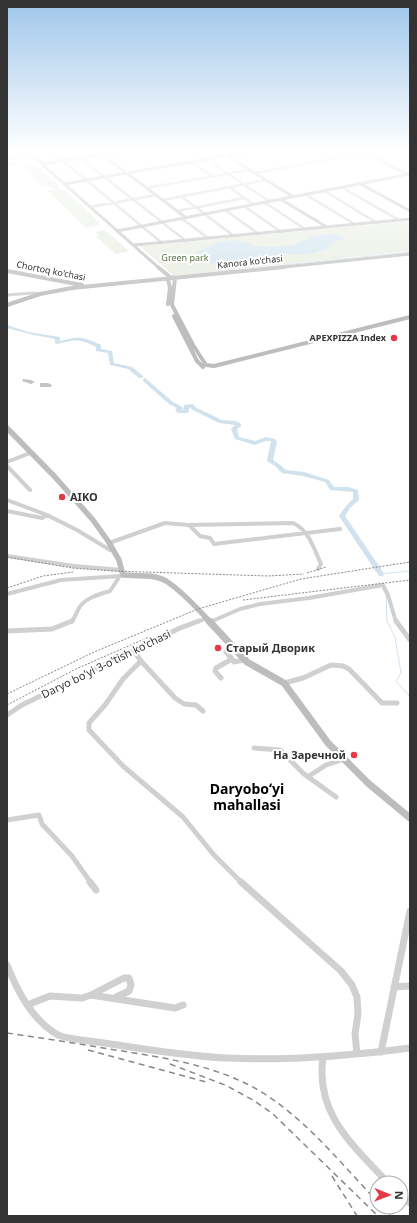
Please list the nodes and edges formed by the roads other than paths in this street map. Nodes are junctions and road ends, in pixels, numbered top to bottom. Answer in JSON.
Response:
{"nodes":[{"id":1,"x":96,"y":206,"type":"edge"},
{"id":2,"x":118,"y":206,"type":"edge"},
{"id":3,"x":140,"y":206,"type":"edge"},
{"id":4,"x":171,"y":206,"type":"edge"},
{"id":5,"x":201,"y":206,"type":"edge"},
{"id":6,"x":215,"y":206,"type":"edge"},
{"id":7,"x":244,"y":206,"type":"joint"},
{"id":8,"x":270,"y":206,"type":"edge"},
{"id":9,"x":291,"y":206,"type":"edge"},
{"id":10,"x":325,"y":206,"type":"edge"},
{"id":11,"x":350,"y":206,"type":"edge"},
{"id":12,"x":375,"y":206,"type":"edge"},
{"id":13,"x":401,"y":206,"type":"edge"},
{"id":14,"x":90,"y":207,"type":"joint"},
{"id":15,"x":196,"y":207,"type":"junction"},
{"id":16,"x":190,"y":209,"type":"junction"},
{"id":17,"x":220,"y":210,"type":"junction"},
{"id":18,"x":225,"y":210,"type":"junction"},
{"id":19,"x":177,"y":211,"type":"junction"},
{"id":20,"x":410,"y":211,"type":"edge"},
{"id":21,"x":204,"y":214,"type":"junction"},
{"id":22,"x":198,"y":215,"type":"junction"},
{"id":23,"x":183,"y":218,"type":"junction"},
{"id":24,"x":410,"y":219,"type":"edge"},
{"id":25,"x":400,"y":220,"type":"junction"},
{"id":26,"x":161,"y":222,"type":"junction"},
{"id":27,"x":378,"y":223,"type":"junction"},
{"id":28,"x":356,"y":225,"type":"junction"},
{"id":29,"x":141,"y":226,"type":"junction"},
{"id":30,"x":327,"y":228,"type":"junction"},
{"id":31,"x":117,"y":230,"type":"junction"},
{"id":32,"x":305,"y":230,"type":"junction"},
{"id":33,"x":281,"y":232,"type":"junction"},
{"id":34,"x":259,"y":234,"type":"junction"},
{"id":35,"x":234,"y":236,"type":"junction"},
{"id":36,"x":208,"y":238,"type":"junction"},
{"id":37,"x":186,"y":241,"type":"junction"},
{"id":38,"x":162,"y":243,"type":"junction"},
{"id":39,"x":134,"y":245,"type":"junction"},
{"id":40,"x":410,"y":254,"type":"edge"},
{"id":41,"x":7,"y":270,"type":"edge"},
{"id":42,"x":175,"y":278,"type":"junction"},
{"id":43,"x":169,"y":280,"type":"junction"},
{"id":44,"x":73,"y":286,"type":"junction"},
{"id":45,"x":40,"y":294,"type":"junction"},
{"id":46,"x":7,"y":295,"type":"edge"},
{"id":47,"x":7,"y":305,"type":"edge"},
{"id":48,"x":410,"y":318,"type":"edge"},
{"id":49,"x":186,"y":329,"type":"junction"},
{"id":50,"x":359,"y":329,"type":"junction"},
{"id":51,"x":180,"y":330,"type":"junction"},
{"id":52,"x":344,"y":336,"type":"junction"},
{"id":53,"x":191,"y":346,"type":"junction"},
{"id":54,"x":209,"y":367,"type":"junction"},
{"id":55,"x":7,"y":428,"type":"edge"},
{"id":56,"x":30,"y":453,"type":"junction"},
{"id":57,"x":7,"y":462,"type":"edge"},
{"id":58,"x":7,"y":466,"type":"edge"},
{"id":59,"x":30,"y":490,"type":"dead end"},
{"id":60,"x":7,"y":500,"type":"edge"},
{"id":61,"x":7,"y":511,"type":"edge"},
{"id":62,"x":48,"y":515,"type":"junction"},
{"id":63,"x":189,"y":525,"type":"junction"},
{"id":64,"x":340,"y":529,"type":"dead end"},
{"id":65,"x":305,"y":532,"type":"junction"},
{"id":66,"x":109,"y":543,"type":"junction"},
{"id":67,"x":113,"y":550,"type":"junction"},
{"id":68,"x":7,"y":556,"type":"edge"},
{"id":69,"x":318,"y":569,"type":"dead end"},
{"id":70,"x":122,"y":574,"type":"junction"},
{"id":71,"x":7,"y":594,"type":"edge"},
{"id":72,"x":209,"y":620,"type":"junction"},
{"id":73,"x":7,"y":630,"type":"edge"},
{"id":74,"x":410,"y":640,"type":"edge"},
{"id":75,"x":233,"y":647,"type":"junction"},
{"id":76,"x":134,"y":651,"type":"junction"},
{"id":77,"x":232,"y":659,"type":"junction"},
{"id":78,"x":244,"y":660,"type":"junction"},
{"id":79,"x":140,"y":661,"type":"junction"},
{"id":80,"x":221,"y":678,"type":"dead end"},
{"id":81,"x":284,"y":683,"type":"junction"},
{"id":82,"x":397,"y":703,"type":"dead end"},
{"id":83,"x":203,"y":711,"type":"dead end"},
{"id":84,"x":7,"y":714,"type":"edge"},
{"id":85,"x":254,"y":748,"type":"dead end"},
{"id":86,"x":344,"y":759,"type":"junction"},
{"id":87,"x":309,"y":776,"type":"junction"},
{"id":88,"x":336,"y":797,"type":"dead end"},
{"id":89,"x":410,"y":818,"type":"edge"},
{"id":90,"x":7,"y":820,"type":"edge"},
{"id":91,"x":96,"y":890,"type":"dead end"},
{"id":92,"x":410,"y":911,"type":"edge"},
{"id":93,"x":7,"y":965,"type":"edge"},
{"id":94,"x":410,"y":986,"type":"edge"},
{"id":95,"x":394,"y":987,"type":"junction"},
{"id":96,"x":91,"y":995,"type":"junction"},
{"id":97,"x":114,"y":998,"type":"junction"},
{"id":98,"x":27,"y":1005,"type":"junction"},
{"id":99,"x":183,"y":1005,"type":"dead end"},
{"id":100,"x":410,"y":1048,"type":"edge"},
{"id":101,"x":381,"y":1052,"type":"junction"},
{"id":102,"x":357,"y":1054,"type":"junction"},
{"id":103,"x":323,"y":1058,"type":"junction"},
{"id":104,"x":381,"y":1175,"type":"edge"}],
"edges":[{"from":1,"to":14,"type":"street"},
{"from":2,"to":29,"type":"street"},
{"from":3,"to":26,"type":"street"},
{"from":4,"to":19,"type":"street"},
{"from":5,"to":15,"type":"street"},
{"from":6,"to":17,"type":"street"},
{"from":7,"to":18,"type":"street"},
{"from":7,"to":33,"type":"street"},
{"from":8,"to":32,"type":"street"},
{"from":9,"to":30,"type":"street"},
{"from":10,"to":28,"type":"street"},
{"from":11,"to":27,"type":"street"},
{"from":12,"to":25,"type":"street"},
{"from":13,"to":20,"type":"street"},
{"from":14,"to":31,"type":"street"},
{"from":15,"to":16,"type":"street"},
{"from":15,"to":21,"type":"street"},
{"from":16,"to":19,"type":"street"},
{"from":16,"to":22,"type":"street"},
{"from":17,"to":18,"type":"street"},
{"from":17,"to":21,"type":"street"},
{"from":18,"to":34,"type":"street"},
{"from":19,"to":23,"type":"street"},
{"from":21,"to":22,"type":"street"},
{"from":21,"to":35,"type":"street"},
{"from":22,"to":23,"type":"street"},
{"from":23,"to":26,"type":"street"},
{"from":23,"to":36,"type":"street"},
{"from":24,"to":25,"type":"street"},
{"from":25,"to":27,"type":"street"},
{"from":26,"to":29,"type":"street"},
{"from":26,"to":37,"type":"street"},
{"from":27,"to":28,"type":"street"},
{"from":28,"to":30,"type":"street"},
{"from":29,"to":31,"type":"street"},
{"from":29,"to":38,"type":"street"},
{"from":30,"to":32,"type":"street"},
{"from":31,"to":39,"type":"street"},
{"from":32,"to":33,"type":"street"},
{"from":33,"to":34,"type":"street"},
{"from":34,"to":35,"type":"street"},
{"from":35,"to":36,"type":"street"},
{"from":36,"to":37,"type":"street"},
{"from":37,"to":38,"type":"street"},
{"from":38,"to":39,"type":"street"},
{"from":39,"to":43,"type":"street"},
{"from":40,"to":42,"type":"street","name":"Kanora ko'chasi"},
{"from":41,"to":44,"type":"street","name":"Chortoq ko'chasi"},
{"from":42,"to":43,"type":"street","name":"Kanora ko'chasi"},
{"from":42,"to":49,"type":"street"},
{"from":43,"to":44,"type":"street"},
{"from":43,"to":51,"type":"street"},
{"from":44,"to":45,"type":"street"},
{"from":45,"to":46,"type":"street"},
{"from":45,"to":47,"type":"street"},
{"from":48,"to":50,"type":"street"},
{"from":48,"to":52,"type":"street"},
{"from":49,"to":51,"type":"street"},
{"from":49,"to":53,"type":"street"},
{"from":50,"to":52,"type":"street"},
{"from":50,"to":54,"type":"street"},
{"from":51,"to":53,"type":"street"},
{"from":52,"to":54,"type":"street"},
{"from":53,"to":54,"type":"street"},
{"from":55,"to":56,"type":"street"},
{"from":56,"to":57,"type":"street"},
{"from":56,"to":66,"type":"street"},
{"from":58,"to":59,"type":"street"},
{"from":60,"to":62,"type":"street"},
{"from":61,"to":62,"type":"street"},
{"from":62,"to":67,"type":"street"},
{"from":63,"to":65,"type":"street"},
{"from":63,"to":65,"type":"street"},
{"from":63,"to":66,"type":"street"},
{"from":64,"to":65,"type":"street"},
{"from":65,"to":69,"type":"street"},
{"from":66,"to":67,"type":"street"},
{"from":67,"to":70,"type":"street"},
{"from":68,"to":70,"type":"street"},
{"from":70,"to":71,"type":"street"},
{"from":70,"to":72,"type":"street"},
{"from":70,"to":73,"type":"street"},
{"from":72,"to":74,"type":"street","name":"Daryo bo'yi 3-o'tish ko'chasi"},
{"from":72,"to":75,"type":"street"},
{"from":72,"to":76,"type":"street","name":"Daryo bo'yi 3-o'tish ko'chasi"},
{"from":75,"to":77,"type":"street"},
{"from":75,"to":78,"type":"street"},
{"from":76,"to":79,"type":"street"},
{"from":76,"to":84,"type":"street","name":"Daryo bo'yi 3-o'tish ko'chasi"},
{"from":77,"to":78,"type":"street"},
{"from":77,"to":80,"type":"street"},
{"from":78,"to":81,"type":"street"},
{"from":79,"to":83,"type":"street"},
{"from":79,"to":102,"type":"street"},
{"from":81,"to":82,"type":"street"},
{"from":81,"to":86,"type":"street"},
{"from":85,"to":87,"type":"street"},
{"from":86,"to":87,"type":"street"},
{"from":86,"to":89,"type":"street"},
{"from":87,"to":88,"type":"street"},
{"from":90,"to":91,"type":"street"},
{"from":92,"to":95,"type":"street"},
{"from":93,"to":98,"type":"street"},
{"from":94,"to":95,"type":"street"},
{"from":95,"to":101,"type":"street"},
{"from":96,"to":97,"type":"street"},
{"from":96,"to":97,"type":"street"},
{"from":96,"to":98,"type":"street"},
{"from":97,"to":99,"type":"street"},
{"from":98,"to":103,"type":"street"},
{"from":100,"to":101,"type":"street"},
{"from":101,"to":102,"type":"street"},
{"from":102,"to":103,"type":"street"},
{"from":103,"to":104,"type":"street"}]}
